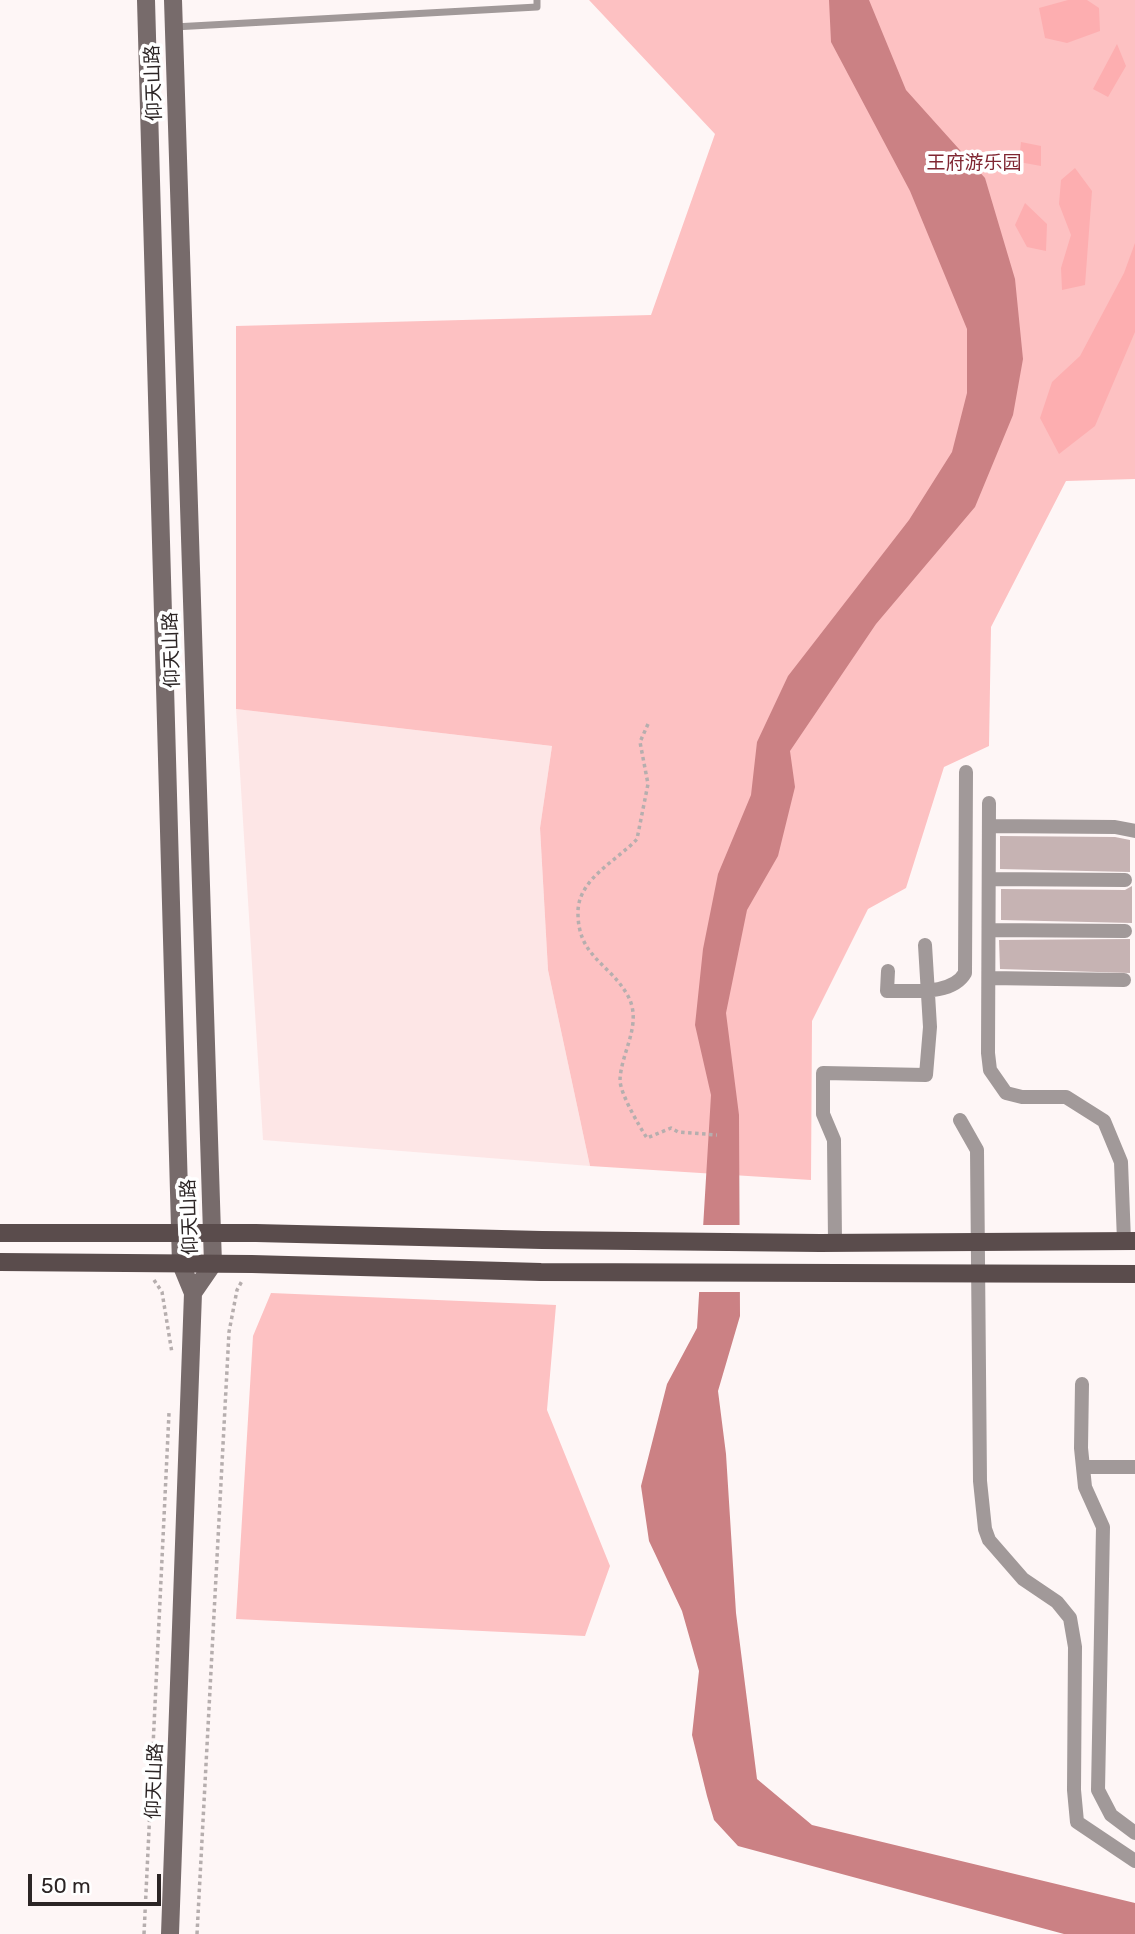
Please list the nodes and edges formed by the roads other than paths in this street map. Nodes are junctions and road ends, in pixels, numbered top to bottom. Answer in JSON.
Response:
{"nodes":[{"id":1,"x":146,"y":0,"type":"edge"},
{"id":2,"x":173,"y":0,"type":"edge"},
{"id":3,"x":537,"y":0,"type":"edge"},
{"id":4,"x":173,"y":27,"type":"junction"},
{"id":5,"x":966,"y":772,"type":"dead end"},
{"id":6,"x":989,"y":803,"type":"dead end"},
{"id":7,"x":989,"y":826,"type":"junction"},
{"id":8,"x":1135,"y":831,"type":"edge"},
{"id":9,"x":989,"y":878,"type":"junction"},
{"id":10,"x":1125,"y":880,"type":"dead end"},
{"id":11,"x":989,"y":930,"type":"junction"},
{"id":12,"x":1125,"y":930,"type":"dead end"},
{"id":13,"x":925,"y":945,"type":"dead end"},
{"id":14,"x":888,"y":971,"type":"dead end"},
{"id":15,"x":989,"y":978,"type":"junction"},
{"id":16,"x":1124,"y":980,"type":"dead end"},
{"id":17,"x":928,"y":989,"type":"junction"},
{"id":18,"x":960,"y":1120,"type":"dead end"},
{"id":19,"x":0,"y":1233,"type":"edge"},
{"id":20,"x":180,"y":1233,"type":"junction"},
{"id":21,"x":212,"y":1233,"type":"junction"},
{"id":22,"x":978,"y":1241,"type":"junction"},
{"id":23,"x":1130,"y":1241,"type":"edge"},
{"id":24,"x":827,"y":1243,"type":"junction"},
{"id":25,"x":0,"y":1262,"type":"edge"},
{"id":26,"x":181,"y":1264,"type":"junction"},
{"id":27,"x":213,"y":1264,"type":"junction"},
{"id":28,"x":979,"y":1273,"type":"junction"},
{"id":29,"x":1135,"y":1273,"type":"edge"},
{"id":30,"x":193,"y":1293,"type":"junction"},
{"id":31,"x":1082,"y":1384,"type":"dead end"},
{"id":32,"x":1083,"y":1467,"type":"junction"},
{"id":33,"x":1135,"y":1467,"type":"edge"},
{"id":34,"x":1135,"y":1833,"type":"edge"},
{"id":35,"x":1135,"y":1861,"type":"edge"},
{"id":36,"x":170,"y":1934,"type":"edge"}],
"edges":[{"from":1,"to":20,"type":"main road","name":"仰天山路"},
{"from":2,"to":4,"type":"main road","name":"仰天山路"},
{"from":3,"to":4,"type":"lane"},
{"from":4,"to":21,"type":"main road","name":"仰天山路"},
{"from":5,"to":17,"type":"street"},
{"from":6,"to":7,"type":"street"},
{"from":7,"to":8,"type":"street"},
{"from":7,"to":9,"type":"street"},
{"from":9,"to":10,"type":"street"},
{"from":9,"to":11,"type":"street"},
{"from":11,"to":12,"type":"street"},
{"from":11,"to":15,"type":"street"},
{"from":13,"to":17,"type":"street"},
{"from":14,"to":17,"type":"street"},
{"from":15,"to":16,"type":"street"},
{"from":15,"to":23,"type":"street"},
{"from":17,"to":24,"type":"street"},
{"from":18,"to":22,"type":"street"},
{"from":19,"to":20,"type":"main road"},
{"from":20,"to":21,"type":"main road"},
{"from":20,"to":26,"type":"main road","name":"仰天山路"},
{"from":21,"to":24,"type":"main road"},
{"from":21,"to":27,"type":"main road","name":"仰天山路"},
{"from":22,"to":23,"type":"main road"},
{"from":22,"to":24,"type":"main road"},
{"from":22,"to":28,"type":"street"},
{"from":25,"to":26,"type":"main road"},
{"from":26,"to":27,"type":"main road"},
{"from":26,"to":30,"type":"main road","name":"仰天山路"},
{"from":27,"to":28,"type":"main road"},
{"from":27,"to":30,"type":"main road","name":"仰天山路"},
{"from":28,"to":29,"type":"main road"},
{"from":28,"to":35,"type":"street"},
{"from":30,"to":36,"type":"main road","name":"仰天山路"},
{"from":31,"to":32,"type":"street"},
{"from":32,"to":33,"type":"street"},
{"from":32,"to":34,"type":"street"}]}
